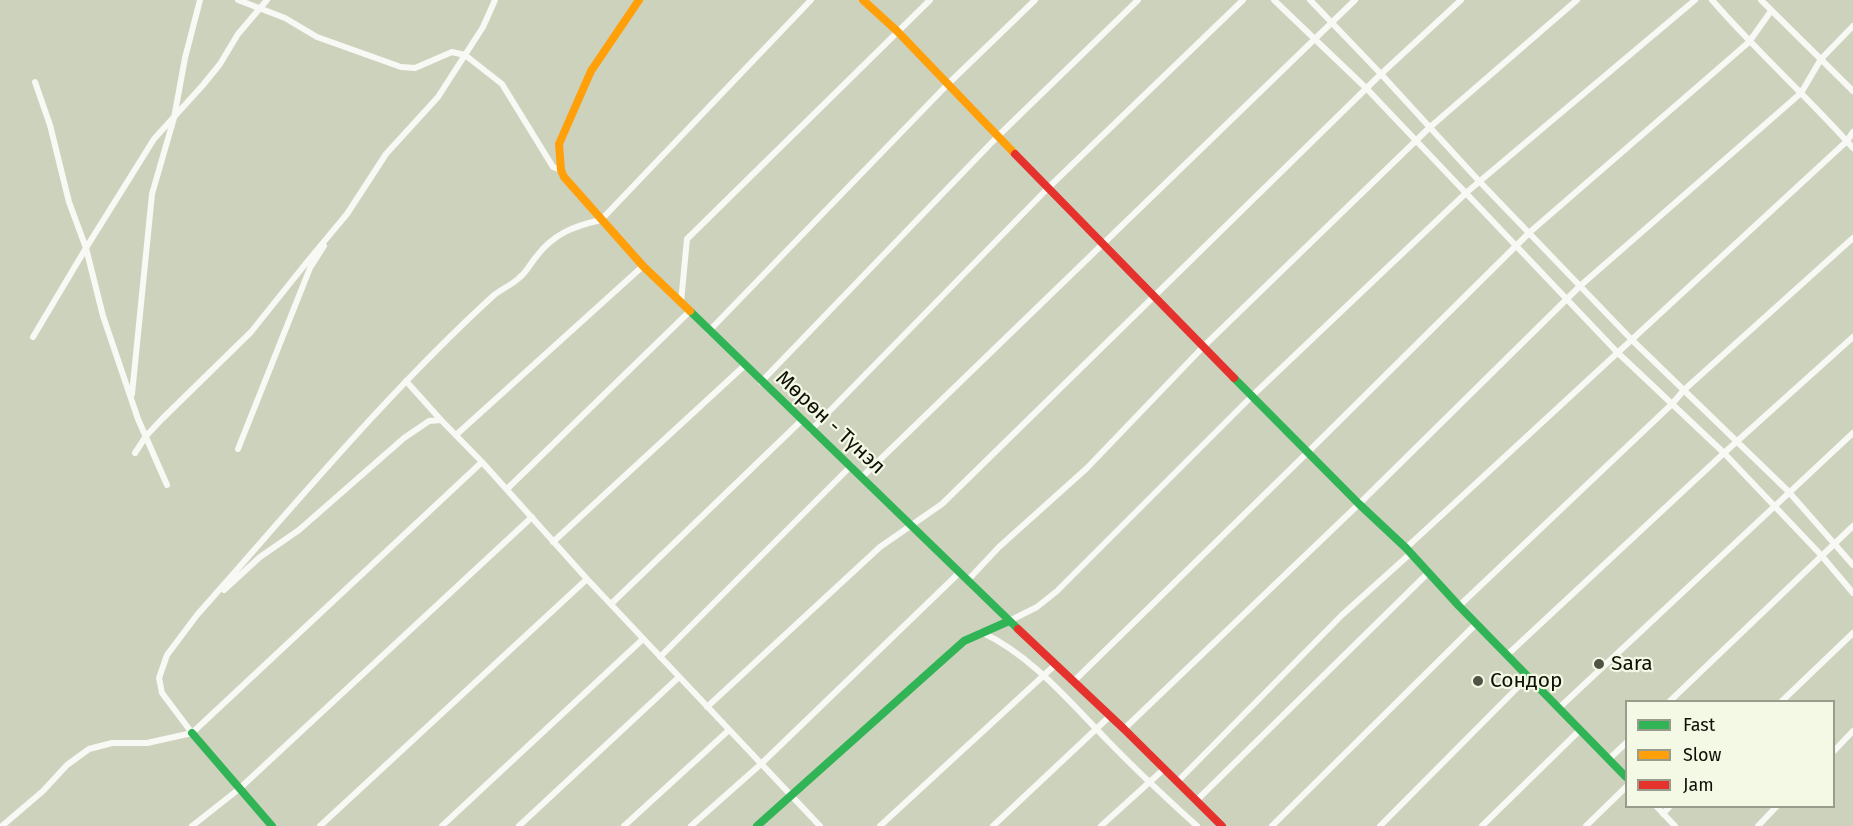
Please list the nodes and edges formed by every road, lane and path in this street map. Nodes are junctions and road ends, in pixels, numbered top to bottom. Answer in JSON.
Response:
{"nodes":[{"id":1,"x":200,"y":0,"type":"edge"},
{"id":2,"x":238,"y":0,"type":"edge"},
{"id":3,"x":267,"y":0,"type":"edge"},
{"id":4,"x":495,"y":0,"type":"edge"},
{"id":5,"x":639,"y":0,"type":"edge"},
{"id":6,"x":811,"y":0,"type":"edge"},
{"id":7,"x":863,"y":0,"type":"edge"},
{"id":8,"x":930,"y":0,"type":"edge"},
{"id":9,"x":1035,"y":0,"type":"edge"},
{"id":10,"x":1138,"y":0,"type":"edge"},
{"id":11,"x":1244,"y":0,"type":"edge"},
{"id":12,"x":1274,"y":0,"type":"edge"},
{"id":13,"x":1310,"y":0,"type":"edge"},
{"id":14,"x":1355,"y":0,"type":"edge"},
{"id":15,"x":1461,"y":0,"type":"edge"},
{"id":16,"x":1577,"y":0,"type":"edge"},
{"id":17,"x":1695,"y":0,"type":"edge"},
{"id":18,"x":1712,"y":0,"type":"edge"},
{"id":19,"x":1766,"y":2,"type":"edge"},
{"id":20,"x":261,"y":8,"type":"junction"},
{"id":21,"x":1772,"y":11,"type":"junction"},
{"id":22,"x":1333,"y":22,"type":"junction"},
{"id":23,"x":1853,"y":26,"type":"edge"},
{"id":24,"x":897,"y":31,"type":"junction"},
{"id":25,"x":1315,"y":40,"type":"junction"},
{"id":26,"x":1749,"y":42,"type":"junction"},
{"id":27,"x":465,"y":55,"type":"junction"},
{"id":28,"x":1821,"y":59,"type":"junction"},
{"id":29,"x":1381,"y":74,"type":"junction"},
{"id":30,"x":34,"y":82,"type":"dead end"},
{"id":31,"x":947,"y":85,"type":"junction"},
{"id":32,"x":1367,"y":89,"type":"junction"},
{"id":33,"x":1853,"y":91,"type":"edge"},
{"id":34,"x":1801,"y":93,"type":"junction"},
{"id":35,"x":174,"y":118,"type":"junction"},
{"id":36,"x":1429,"y":128,"type":"junction"},
{"id":37,"x":1853,"y":132,"type":"edge"},
{"id":38,"x":998,"y":136,"type":"junction"},
{"id":39,"x":1416,"y":141,"type":"junction"},
{"id":40,"x":1847,"y":141,"type":"junction"},
{"id":41,"x":1853,"y":148,"type":"edge"},
{"id":42,"x":561,"y":170,"type":"junction"},
{"id":43,"x":1479,"y":182,"type":"junction"},
{"id":44,"x":1048,"y":187,"type":"junction"},
{"id":45,"x":1467,"y":192,"type":"junction"},
{"id":46,"x":601,"y":220,"type":"junction"},
{"id":47,"x":337,"y":226,"type":"junction"},
{"id":48,"x":1530,"y":232,"type":"junction"},
{"id":49,"x":1853,"y":238,"type":"edge"},
{"id":50,"x":1104,"y":244,"type":"junction"},
{"id":51,"x":1517,"y":247,"type":"junction"},
{"id":52,"x":86,"y":248,"type":"junction"},
{"id":53,"x":643,"y":267,"type":"junction"},
{"id":54,"x":1580,"y":286,"type":"junction"},
{"id":55,"x":1155,"y":296,"type":"junction"},
{"id":56,"x":1567,"y":300,"type":"junction"},
{"id":57,"x":681,"y":302,"type":"junction"},
{"id":58,"x":690,"y":310,"type":"junction"},
{"id":59,"x":709,"y":331,"type":"junction"},
{"id":60,"x":1853,"y":337,"type":"edge"},
{"id":61,"x":33,"y":338,"type":"dead end"},
{"id":62,"x":1631,"y":339,"type":"junction"},
{"id":63,"x":1204,"y":346,"type":"junction"},
{"id":64,"x":1617,"y":352,"type":"junction"},
{"id":65,"x":744,"y":366,"type":"junction"},
{"id":66,"x":406,"y":381,"type":"junction"},
{"id":67,"x":761,"y":382,"type":"junction"},
{"id":68,"x":1683,"y":390,"type":"junction"},
{"id":69,"x":1252,"y":396,"type":"junction"},
{"id":70,"x":132,"y":399,"type":"junction"},
{"id":71,"x":1672,"y":404,"type":"junction"},
{"id":72,"x":441,"y":420,"type":"junction"},
{"id":73,"x":802,"y":420,"type":"junction"},
{"id":74,"x":811,"y":430,"type":"junction"},
{"id":75,"x":1853,"y":433,"type":"edge"},
{"id":76,"x":456,"y":435,"type":"junction"},
{"id":77,"x":146,"y":436,"type":"junction"},
{"id":78,"x":1736,"y":442,"type":"junction"},
{"id":79,"x":238,"y":449,"type":"dead end"},
{"id":80,"x":1308,"y":452,"type":"junction"},
{"id":81,"x":135,"y":453,"type":"dead end"},
{"id":82,"x":1724,"y":453,"type":"junction"},
{"id":83,"x":482,"y":462,"type":"junction"},
{"id":84,"x":850,"y":466,"type":"junction"},
{"id":85,"x":862,"y":477,"type":"junction"},
{"id":86,"x":167,"y":485,"type":"dead end"},
{"id":87,"x":507,"y":489,"type":"junction"},
{"id":88,"x":1788,"y":492,"type":"junction"},
{"id":89,"x":1359,"y":504,"type":"junction"},
{"id":90,"x":1774,"y":507,"type":"junction"},
{"id":91,"x":532,"y":517,"type":"junction"},
{"id":92,"x":911,"y":525,"type":"junction"},
{"id":93,"x":1853,"y":526,"type":"edge"},
{"id":94,"x":553,"y":542,"type":"junction"},
{"id":95,"x":1833,"y":543,"type":"junction"},
{"id":96,"x":1408,"y":550,"type":"junction"},
{"id":97,"x":1821,"y":555,"type":"junction"},
{"id":98,"x":1853,"y":565,"type":"edge"},
{"id":99,"x":960,"y":572,"type":"junction"},
{"id":100,"x":1429,"y":572,"type":"junction"},
{"id":101,"x":587,"y":579,"type":"junction"},
{"id":102,"x":968,"y":580,"type":"junction"},
{"id":103,"x":1853,"y":593,"type":"edge"},
{"id":104,"x":611,"y":604,"type":"junction"},
{"id":105,"x":1459,"y":606,"type":"junction"},
{"id":106,"x":197,"y":615,"type":"junction"},
{"id":107,"x":1009,"y":621,"type":"junction"},
{"id":108,"x":1476,"y":624,"type":"junction"},
{"id":109,"x":980,"y":632,"type":"junction"},
{"id":110,"x":1853,"y":633,"type":"edge"},
{"id":111,"x":643,"y":639,"type":"junction"},
{"id":112,"x":1507,"y":655,"type":"junction"},
{"id":113,"x":660,"y":657,"type":"junction"},
{"id":114,"x":1054,"y":665,"type":"junction"},
{"id":115,"x":1043,"y":675,"type":"junction"},
{"id":116,"x":680,"y":677,"type":"junction"},
{"id":117,"x":1528,"y":677,"type":"junction"},
{"id":118,"x":1073,"y":682,"type":"junction"},
{"id":119,"x":1671,"y":700,"type":"edge"},
{"id":120,"x":1783,"y":700,"type":"edge"},
{"id":121,"x":707,"y":706,"type":"junction"},
{"id":122,"x":1559,"y":708,"type":"junction"},
{"id":123,"x":1110,"y":716,"type":"junction"},
{"id":124,"x":1096,"y":729,"type":"junction"},
{"id":125,"x":1124,"y":729,"type":"junction"},
{"id":126,"x":729,"y":730,"type":"junction"},
{"id":127,"x":1580,"y":730,"type":"junction"},
{"id":128,"x":1853,"y":731,"type":"edge"},
{"id":129,"x":192,"y":734,"type":"junction"},
{"id":130,"x":1625,"y":744,"type":"edge"},
{"id":131,"x":1835,"y":749,"type":"edge"},
{"id":132,"x":1608,"y":760,"type":"junction"},
{"id":133,"x":761,"y":764,"type":"junction"},
{"id":134,"x":1164,"y":769,"type":"junction"},
{"id":135,"x":1625,"y":776,"type":"edge"},
{"id":136,"x":1177,"y":782,"type":"junction"},
{"id":137,"x":1149,"y":783,"type":"junction"},
{"id":138,"x":1625,"y":788,"type":"edge"},
{"id":139,"x":239,"y":789,"type":"junction"},
{"id":140,"x":791,"y":795,"type":"junction"},
{"id":141,"x":1196,"y":801,"type":"junction"},
{"id":142,"x":1657,"y":808,"type":"edge"},
{"id":143,"x":1669,"y":808,"type":"edge"},
{"id":144,"x":1776,"y":808,"type":"edge"},
{"id":145,"x":1663,"y":814,"type":"junction"},
{"id":146,"x":2,"y":826,"type":"edge"},
{"id":147,"x":192,"y":826,"type":"edge"},
{"id":148,"x":272,"y":826,"type":"edge"},
{"id":149,"x":320,"y":826,"type":"edge"},
{"id":150,"x":442,"y":826,"type":"edge"},
{"id":151,"x":519,"y":826,"type":"edge"},
{"id":152,"x":624,"y":826,"type":"edge"},
{"id":153,"x":691,"y":826,"type":"edge"},
{"id":154,"x":757,"y":826,"type":"edge"},
{"id":155,"x":820,"y":826,"type":"edge"},
{"id":156,"x":880,"y":826,"type":"edge"},
{"id":157,"x":993,"y":826,"type":"edge"},
{"id":158,"x":1101,"y":826,"type":"edge"},
{"id":159,"x":1197,"y":826,"type":"edge"},
{"id":160,"x":1222,"y":826,"type":"edge"},
{"id":161,"x":1272,"y":826,"type":"edge"},
{"id":162,"x":1380,"y":826,"type":"edge"},
{"id":163,"x":1482,"y":826,"type":"edge"},
{"id":164,"x":1586,"y":826,"type":"edge"},
{"id":165,"x":1675,"y":826,"type":"edge"},
{"id":166,"x":1758,"y":826,"type":"edge"}],
"edges":[{"from":1,"to":35,"type":"street"},
{"from":2,"to":20,"type":"street"},
{"from":3,"to":20,"type":"street"},
{"from":4,"to":27,"type":"street"},
{"from":5,"to":42,"type":"street"},
{"from":6,"to":46,"type":"street"},
{"from":7,"to":24,"type":"street"},
{"from":8,"to":24,"type":"street"},
{"from":9,"to":31,"type":"street"},
{"from":10,"to":38,"type":"street"},
{"from":11,"to":44,"type":"street"},
{"from":12,"to":25,"type":"street"},
{"from":13,"to":22,"type":"street"},
{"from":14,"to":22,"type":"street"},
{"from":15,"to":29,"type":"street"},
{"from":16,"to":36,"type":"street"},
{"from":17,"to":43,"type":"street"},
{"from":18,"to":26,"type":"street"},
{"from":19,"to":21,"type":"street"},
{"from":20,"to":27,"type":"street"},
{"from":20,"to":35,"type":"street"},
{"from":21,"to":26,"type":"street"},
{"from":21,"to":28,"type":"street"},
{"from":22,"to":25,"type":"street"},
{"from":22,"to":29,"type":"street"},
{"from":23,"to":28,"type":"street"},
{"from":24,"to":31,"type":"street"},
{"from":24,"to":57,"type":"street"},
{"from":25,"to":32,"type":"street"},
{"from":25,"to":50,"type":"street"},
{"from":26,"to":34,"type":"street"},
{"from":26,"to":48,"type":"street"},
{"from":27,"to":42,"type":"street"},
{"from":27,"to":47,"type":"street"},
{"from":28,"to":33,"type":"street"},
{"from":28,"to":34,"type":"street"},
{"from":29,"to":32,"type":"street"},
{"from":29,"to":36,"type":"street"},
{"from":30,"to":52,"type":"street"},
{"from":31,"to":38,"type":"street"},
{"from":31,"to":59,"type":"street"},
{"from":32,"to":39,"type":"street"},
{"from":32,"to":55,"type":"street"},
{"from":34,"to":40,"type":"street"},
{"from":34,"to":54,"type":"street"},
{"from":35,"to":52,"type":"street"},
{"from":35,"to":70,"type":"street"},
{"from":36,"to":39,"type":"street"},
{"from":36,"to":43,"type":"street"},
{"from":37,"to":40,"type":"street"},
{"from":38,"to":44,"type":"street"},
{"from":38,"to":67,"type":"street"},
{"from":39,"to":45,"type":"street"},
{"from":39,"to":63,"type":"street"},
{"from":40,"to":41,"type":"street"},
{"from":40,"to":62,"type":"street"},
{"from":42,"to":46,"type":"street","name":"Мөрөн - Түнэл"},
{"from":43,"to":45,"type":"street"},
{"from":43,"to":48,"type":"street"},
{"from":44,"to":50,"type":"street"},
{"from":44,"to":74,"type":"street"},
{"from":45,"to":51,"type":"street"},
{"from":45,"to":69,"type":"street"},
{"from":46,"to":53,"type":"street","name":"Мөрөн - Түнэл"},
{"from":46,"to":66,"type":"street"},
{"from":47,"to":77,"type":"street"},
{"from":47,"to":79,"type":"street"},
{"from":48,"to":51,"type":"street"},
{"from":48,"to":54,"type":"street"},
{"from":49,"to":68,"type":"street"},
{"from":50,"to":55,"type":"street"},
{"from":50,"to":85,"type":"street"},
{"from":51,"to":56,"type":"street"},
{"from":51,"to":80,"type":"street"},
{"from":52,"to":61,"type":"street"},
{"from":52,"to":70,"type":"street"},
{"from":53,"to":57,"type":"street","name":"Мөрөн - Түнэл"},
{"from":53,"to":76,"type":"street"},
{"from":54,"to":56,"type":"street"},
{"from":54,"to":62,"type":"street"},
{"from":55,"to":63,"type":"street"},
{"from":55,"to":92,"type":"street"},
{"from":56,"to":64,"type":"street"},
{"from":56,"to":89,"type":"street"},
{"from":57,"to":58,"type":"street","name":"Мөрөн - Түнэл"},
{"from":58,"to":59,"type":"street","name":"Мөрөн - Түнэл"},
{"from":58,"to":87,"type":"street"},
{"from":59,"to":65,"type":"street","name":"Мөрөн - Түнэл"},
{"from":60,"to":78,"type":"street"},
{"from":62,"to":64,"type":"street"},
{"from":62,"to":68,"type":"street"},
{"from":63,"to":69,"type":"street"},
{"from":63,"to":102,"type":"street"},
{"from":64,"to":71,"type":"street"},
{"from":64,"to":96,"type":"street"},
{"from":65,"to":67,"type":"street","name":"Мөрөн - Түнэл"},
{"from":65,"to":94,"type":"street"},
{"from":66,"to":72,"type":"street"},
{"from":66,"to":106,"type":"street"},
{"from":67,"to":73,"type":"street","name":"Мөрөн - Түнэл"},
{"from":68,"to":71,"type":"street"},
{"from":68,"to":78,"type":"street"},
{"from":69,"to":80,"type":"street"},
{"from":69,"to":107,"type":"street"},
{"from":70,"to":77,"type":"street"},
{"from":71,"to":82,"type":"street"},
{"from":71,"to":105,"type":"street"},
{"from":72,"to":76,"type":"street"},
{"from":72,"to":106,"type":"street"},
{"from":73,"to":74,"type":"street","name":"Мөрөн - Түнэл"},
{"from":73,"to":104,"type":"street"},
{"from":74,"to":84,"type":"street","name":"Мөрөн - Түнэл"},
{"from":75,"to":88,"type":"street"},
{"from":76,"to":83,"type":"street"},
{"from":77,"to":81,"type":"street"},
{"from":77,"to":86,"type":"street"},
{"from":78,"to":82,"type":"street"},
{"from":78,"to":88,"type":"street"},
{"from":80,"to":89,"type":"street"},
{"from":80,"to":118,"type":"street"},
{"from":82,"to":90,"type":"street"},
{"from":82,"to":112,"type":"street"},
{"from":83,"to":87,"type":"street"},
{"from":83,"to":129,"type":"street"},
{"from":84,"to":85,"type":"street","name":"Мөрөн - Түнэл"},
{"from":84,"to":113,"type":"street"},
{"from":85,"to":92,"type":"street","name":"Мөрөн - Түнэл"},
{"from":87,"to":91,"type":"street"},
{"from":88,"to":90,"type":"street"},
{"from":88,"to":95,"type":"street"},
{"from":89,"to":96,"type":"street"},
{"from":89,"to":125,"type":"street"},
{"from":90,"to":97,"type":"street"},
{"from":90,"to":122,"type":"street"},
{"from":91,"to":94,"type":"street"},
{"from":91,"to":139,"type":"street"},
{"from":92,"to":99,"type":"street","name":"Мөрөн - Түнэл"},
{"from":92,"to":121,"type":"street"},
{"from":93,"to":95,"type":"street"},
{"from":94,"to":101,"type":"street"},
{"from":95,"to":97,"type":"street"},
{"from":95,"to":98,"type":"street"},
{"from":96,"to":100,"type":"street"},
{"from":96,"to":136,"type":"street"},
{"from":97,"to":103,"type":"street"},
{"from":97,"to":119,"type":"street"},
{"from":99,"to":102,"type":"street","name":"Мөрөн - Түнэл"},
{"from":99,"to":133,"type":"street"},
{"from":100,"to":105,"type":"street"},
{"from":100,"to":141,"type":"street"},
{"from":101,"to":104,"type":"street"},
{"from":101,"to":149,"type":"street"},
{"from":102,"to":107,"type":"street","name":"Мөрөн - Түнэл"},
{"from":104,"to":111,"type":"street"},
{"from":105,"to":108,"type":"street"},
{"from":106,"to":129,"type":"street"},
{"from":107,"to":109,"type":"street"},
{"from":107,"to":114,"type":"street","name":"Мөрөн - Түнэл"},
{"from":108,"to":112,"type":"street"},
{"from":108,"to":161,"type":"street"},
{"from":109,"to":115,"type":"street"},
{"from":109,"to":140,"type":"street"},
{"from":110,"to":120,"type":"street"},
{"from":111,"to":113,"type":"street"},
{"from":111,"to":150,"type":"street"},
{"from":112,"to":117,"type":"street"},
{"from":113,"to":116,"type":"street"},
{"from":114,"to":115,"type":"street"},
{"from":114,"to":118,"type":"street","name":"Мөрөн - Түнэл"},
{"from":115,"to":124,"type":"street"},
{"from":115,"to":156,"type":"street"},
{"from":116,"to":121,"type":"street"},
{"from":116,"to":151,"type":"street"},
{"from":117,"to":122,"type":"street"},
{"from":117,"to":162,"type":"street"},
{"from":118,"to":123,"type":"street","name":"Мөрөн - Түнэл"},
{"from":121,"to":126,"type":"street"},
{"from":122,"to":127,"type":"street"},
{"from":123,"to":124,"type":"street"},
{"from":123,"to":125,"type":"street","name":"Мөрөн - Түнэл"},
{"from":124,"to":137,"type":"street"},
{"from":124,"to":157,"type":"street"},
{"from":125,"to":134,"type":"street","name":"Мөрөн - Түнэл"},
{"from":126,"to":133,"type":"street"},
{"from":126,"to":152,"type":"street"},
{"from":127,"to":132,"type":"street"},
{"from":127,"to":163,"type":"street"},
{"from":128,"to":131,"type":"street"},
{"from":129,"to":139,"type":"street"},
{"from":129,"to":146,"type":"street"},
{"from":130,"to":132,"type":"street"},
{"from":132,"to":135,"type":"street"},
{"from":133,"to":140,"type":"street"},
{"from":133,"to":153,"type":"street"},
{"from":134,"to":136,"type":"street","name":"Мөрөн - Түнэл"},
{"from":134,"to":137,"type":"street"},
{"from":136,"to":141,"type":"street","name":"Мөрөн - Түнэл"},
{"from":137,"to":158,"type":"street"},
{"from":137,"to":159,"type":"street"},
{"from":138,"to":164,"type":"street"},
{"from":139,"to":147,"type":"street"},
{"from":139,"to":148,"type":"street"},
{"from":140,"to":154,"type":"street"},
{"from":140,"to":155,"type":"street"},
{"from":141,"to":160,"type":"street","name":"Мөрөн - Түнэл"},
{"from":142,"to":145,"type":"street"},
{"from":143,"to":145,"type":"street"},
{"from":144,"to":166,"type":"street"},
{"from":145,"to":165,"type":"street"}]}
